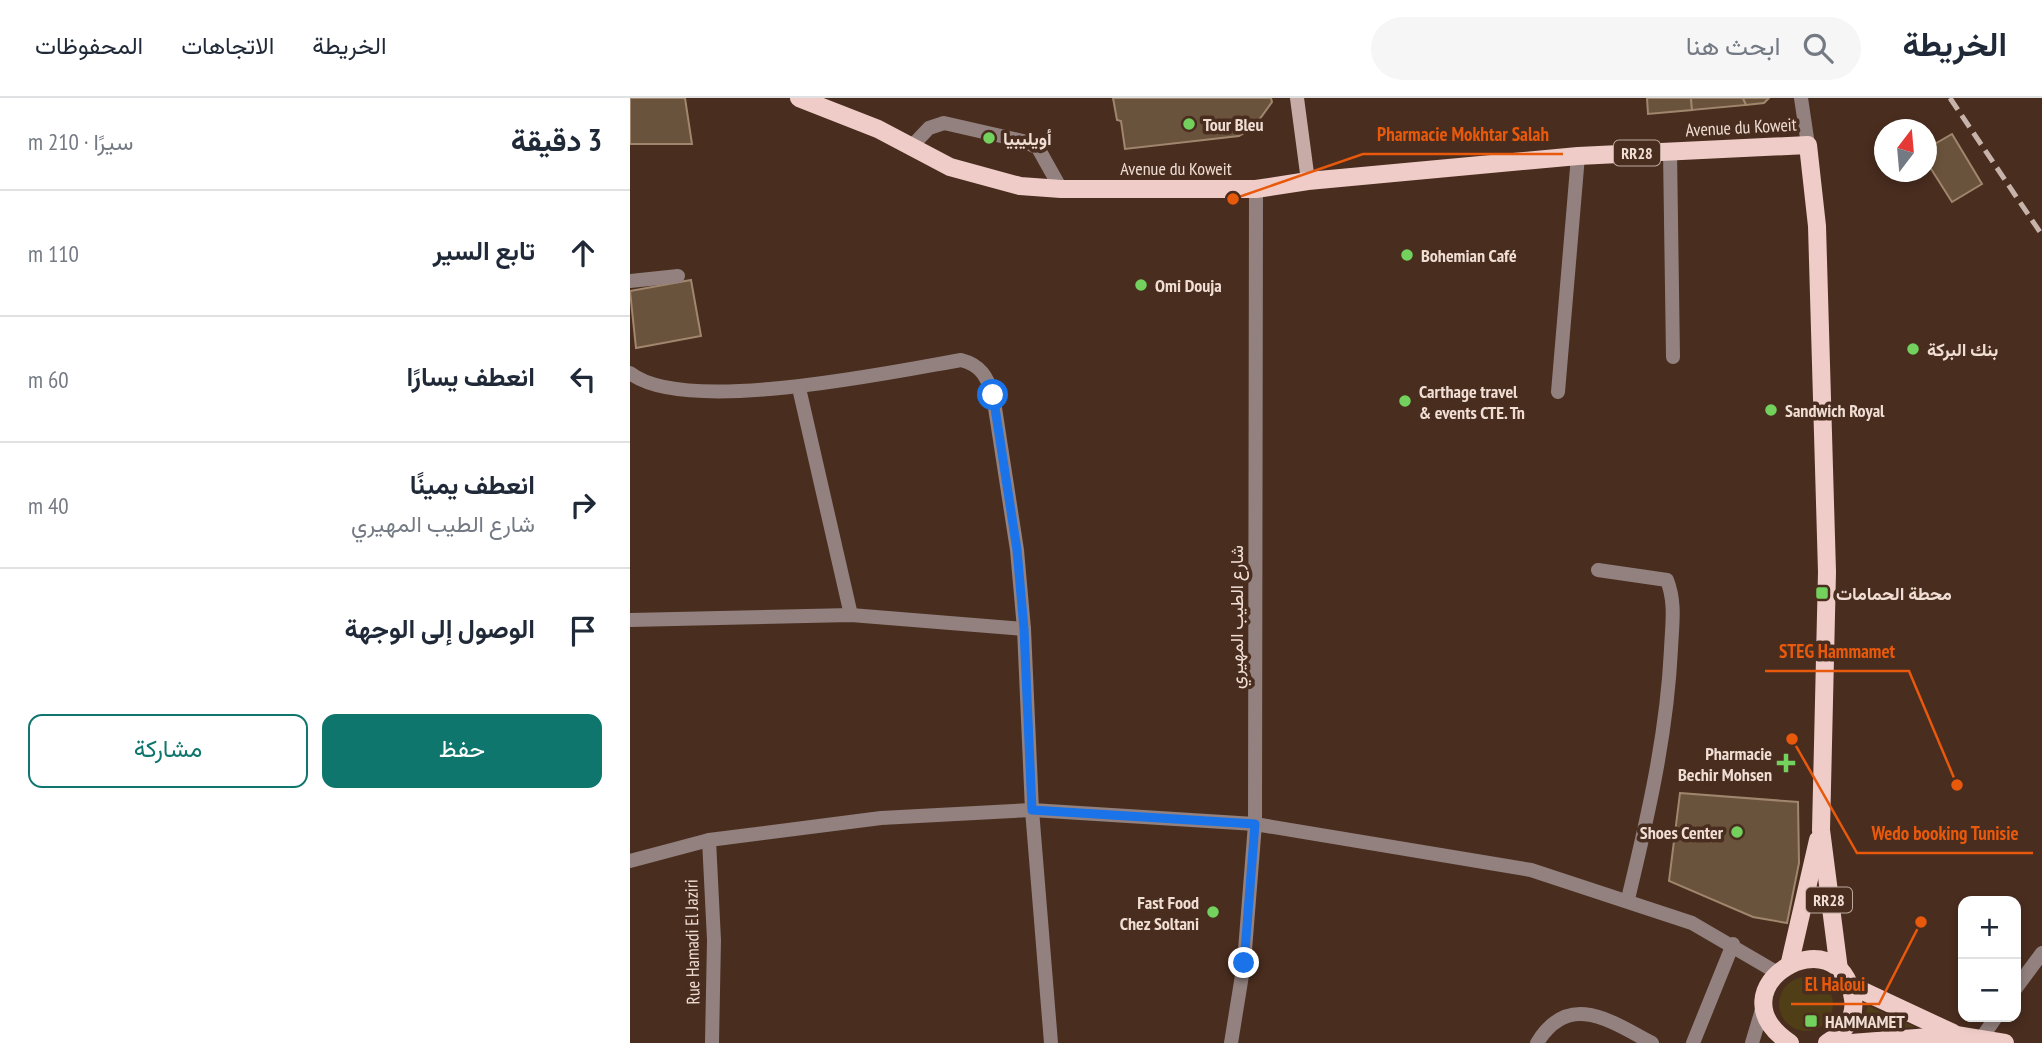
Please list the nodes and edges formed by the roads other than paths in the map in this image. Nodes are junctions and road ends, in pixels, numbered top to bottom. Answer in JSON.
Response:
{"nodes":[{"id":1,"x":1297,"y":98,"type":"edge"},
{"id":2,"x":1801,"y":98,"type":"edge"},
{"id":3,"x":805,"y":99,"type":"edge"},
{"id":4,"x":1808,"y":145,"type":"junction"},
{"id":5,"x":910,"y":148,"type":"junction"},
{"id":6,"x":1670,"y":152,"type":"junction"},
{"id":7,"x":1578,"y":156,"type":"junction"},
{"id":8,"x":1308,"y":181,"type":"junction"},
{"id":9,"x":1061,"y":189,"type":"junction"},
{"id":10,"x":1256,"y":189,"type":"junction"},
{"id":11,"x":678,"y":276,"type":"dead end"},
{"id":12,"x":630,"y":281,"type":"edge"},
{"id":13,"x":1672,"y":357,"type":"dead end"},
{"id":14,"x":630,"y":373,"type":"edge"},
{"id":15,"x":799,"y":388,"type":"junction"},
{"id":16,"x":1558,"y":392,"type":"dead end"},
{"id":17,"x":1598,"y":570,"type":"dead end"},
{"id":18,"x":851,"y":615,"type":"junction"},
{"id":19,"x":630,"y":620,"type":"edge"},
{"id":20,"x":1024,"y":629,"type":"junction"},
{"id":21,"x":1032,"y":810,"type":"junction"},
{"id":22,"x":1255,"y":824,"type":"junction"},
{"id":23,"x":1821,"y":830,"type":"junction"},
{"id":24,"x":709,"y":839,"type":"junction"},
{"id":25,"x":630,"y":861,"type":"edge"},
{"id":26,"x":1628,"y":899,"type":"junction"},
{"id":27,"x":1733,"y":944,"type":"junction"},
{"id":28,"x":2042,"y":953,"type":"edge"},
{"id":29,"x":1783,"y":967,"type":"junction"},
{"id":30,"x":1839,"y":970,"type":"junction"},
{"id":31,"x":2021,"y":981,"type":"edge"},
{"id":32,"x":1850,"y":985,"type":"junction"},
{"id":33,"x":1764,"y":1003,"type":"junction"},
{"id":34,"x":1993,"y":1022,"type":"edge"},
{"id":35,"x":1956,"y":1035,"type":"junction"},
{"id":36,"x":1981,"y":1039,"type":"junction"},
{"id":37,"x":712,"y":1043,"type":"edge"},
{"id":38,"x":1051,"y":1043,"type":"edge"},
{"id":39,"x":1231,"y":1043,"type":"edge"},
{"id":40,"x":1537,"y":1043,"type":"edge"},
{"id":41,"x":1652,"y":1043,"type":"edge"},
{"id":42,"x":1693,"y":1043,"type":"edge"},
{"id":43,"x":1752,"y":1043,"type":"edge"},
{"id":44,"x":1790,"y":1043,"type":"edge"},
{"id":45,"x":1827,"y":1043,"type":"edge"},
{"id":46,"x":1851,"y":1043,"type":"edge"},
{"id":47,"x":2005,"y":1043,"type":"edge"}],
"edges":[{"from":1,"to":8,"type":"main road"},
{"from":2,"to":4,"type":"street"},
{"from":3,"to":5,"type":"main road","name":"Avenue du Koweit","number":"RR28"},
{"from":4,"to":6,"type":"main road","name":"Avenue du Koweit","number":"RR28"},
{"from":4,"to":23,"type":"main road","name":"Avenue du Koweit","number":"RR28"},
{"from":5,"to":9,"type":"main road","name":"Avenue du Koweit","number":"RR28"},
{"from":5,"to":9,"type":"street"},
{"from":6,"to":7,"type":"main road","name":"Avenue du Koweit","number":"RR28"},
{"from":6,"to":13,"type":"street"},
{"from":7,"to":8,"type":"main road","name":"Avenue du Koweit","number":"RR28"},
{"from":7,"to":16,"type":"street"},
{"from":8,"to":10,"type":"main road","name":"Avenue du Koweit","number":"RR28"},
{"from":9,"to":10,"type":"main road","name":"Avenue du Koweit","number":"RR28"},
{"from":10,"to":22,"type":"street","name":"شارع الطيب المهيري"},
{"from":11,"to":12,"type":"street"},
{"from":14,"to":15,"type":"street"},
{"from":15,"to":18,"type":"street"},
{"from":15,"to":20,"type":"street"},
{"from":17,"to":26,"type":"street"},
{"from":18,"to":19,"type":"street"},
{"from":18,"to":20,"type":"street"},
{"from":20,"to":21,"type":"street"},
{"from":21,"to":22,"type":"street"},
{"from":21,"to":24,"type":"street"},
{"from":21,"to":38,"type":"street"},
{"from":22,"to":26,"type":"street"},
{"from":22,"to":39,"type":"street","name":"شارع الطيب المهيري"},
{"from":23,"to":29,"type":"main road","number":"RR28"},
{"from":23,"to":30,"type":"main road","number":"RR28"},
{"from":24,"to":25,"type":"street"},
{"from":24,"to":37,"type":"street","name":"Rue Hamadi El Jaziri"},
{"from":26,"to":27,"type":"street"},
{"from":27,"to":29,"type":"street"},
{"from":27,"to":42,"type":"street"},
{"from":28,"to":31,"type":"street"},
{"from":29,"to":30,"type":"main road"},
{"from":29,"to":33,"type":"main road","number":"RR28"},
{"from":30,"to":32,"type":"main road","number":"RR28"},
{"from":32,"to":35,"type":"main road","number":"RR28"},
{"from":32,"to":45,"type":"main road"},
{"from":33,"to":43,"type":"street"},
{"from":33,"to":44,"type":"main road"},
{"from":34,"to":36,"type":"street"},
{"from":35,"to":36,"type":"main road","number":"RR28"},
{"from":35,"to":46,"type":"main road","number":"RR28"},
{"from":36,"to":47,"type":"main road","number":"RR28"},
{"from":40,"to":41,"type":"street"}]}
